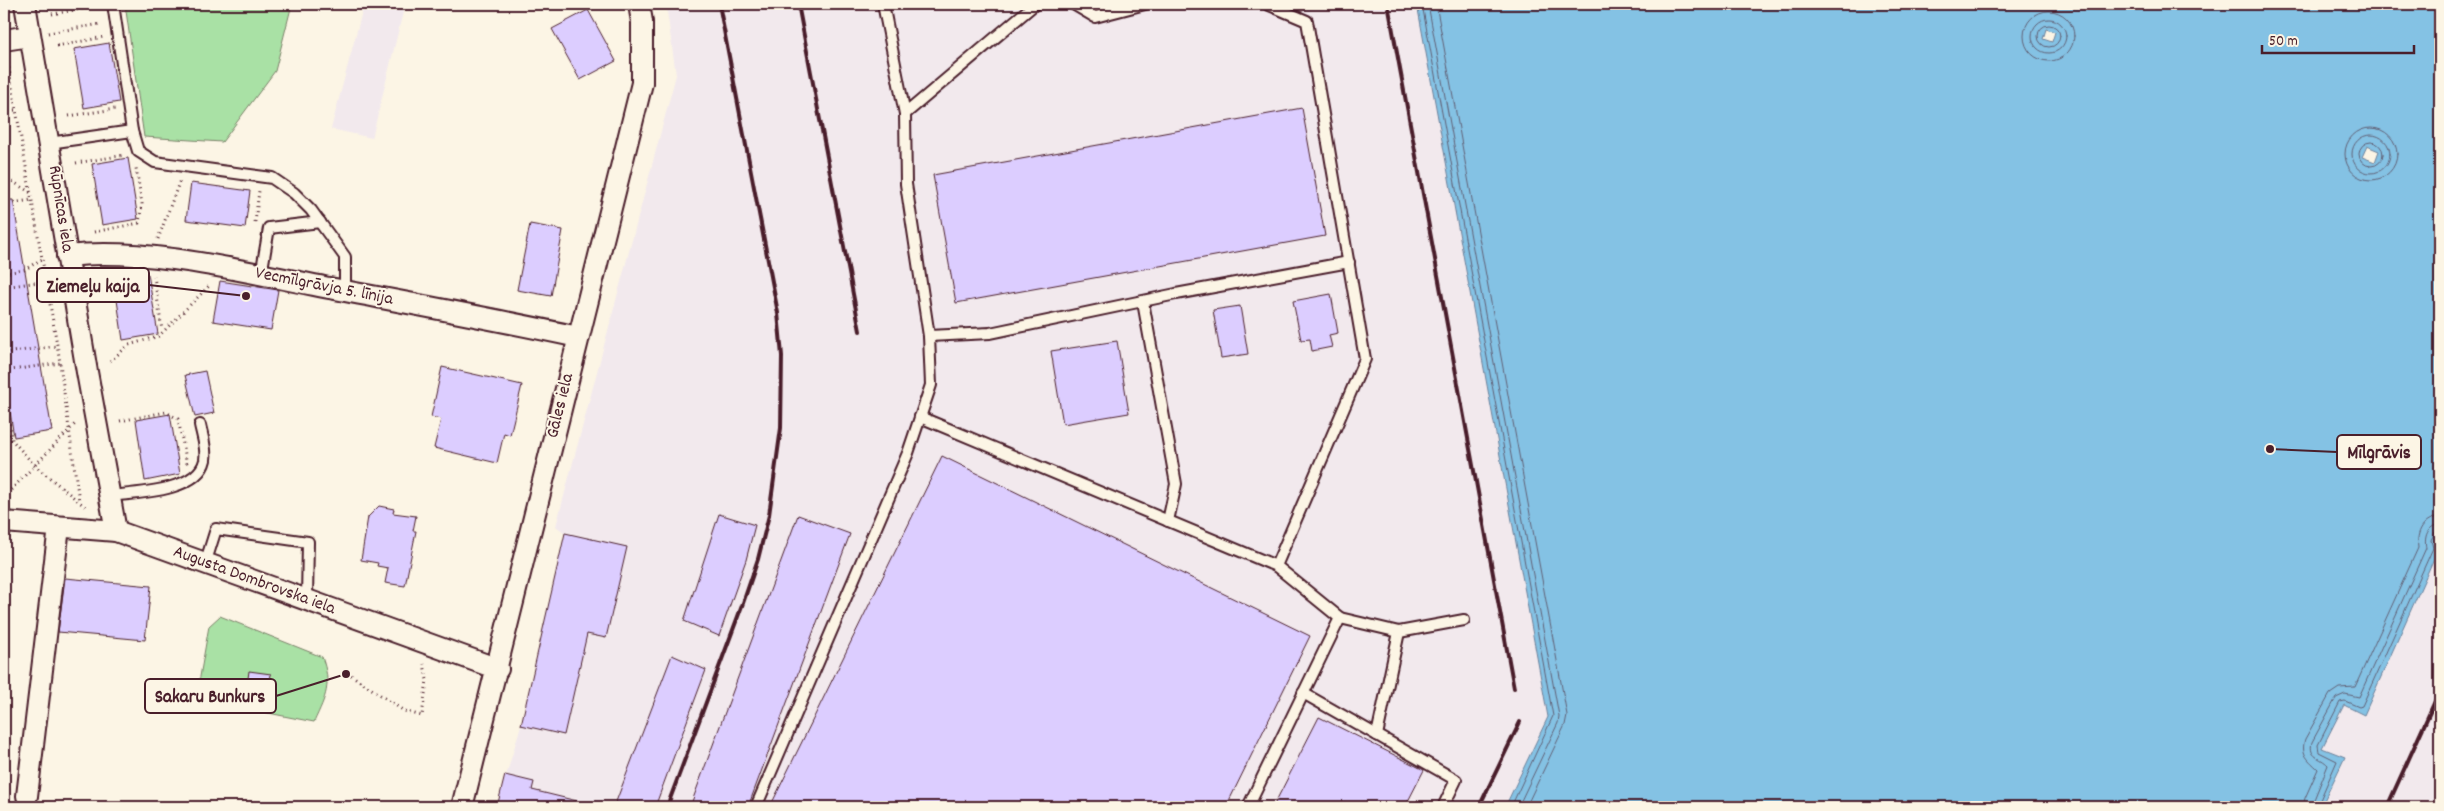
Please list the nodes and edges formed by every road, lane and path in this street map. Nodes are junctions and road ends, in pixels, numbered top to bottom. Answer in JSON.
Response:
{"nodes":[{"id":1,"x":25,"y":4,"type":"edge"},
{"id":2,"x":103,"y":4,"type":"edge"},
{"id":3,"x":113,"y":4,"type":"edge"},
{"id":4,"x":638,"y":4,"type":"edge"},
{"id":5,"x":883,"y":4,"type":"edge"},
{"id":6,"x":1036,"y":4,"type":"edge"},
{"id":7,"x":1073,"y":4,"type":"edge"},
{"id":8,"x":1144,"y":4,"type":"edge"},
{"id":9,"x":1267,"y":4,"type":"edge"},
{"id":10,"x":52,"y":14,"type":"dead end"},
{"id":11,"x":116,"y":21,"type":"junction"},
{"id":12,"x":30,"y":36,"type":"junction"},
{"id":13,"x":107,"y":36,"type":"dead end"},
{"id":14,"x":4,"y":40,"type":"edge"},
{"id":15,"x":57,"y":46,"type":"dead end"},
{"id":16,"x":119,"y":108,"type":"dead end"},
{"id":17,"x":16,"y":110,"type":"junction"},
{"id":18,"x":4,"y":112,"type":"edge"},
{"id":19,"x":905,"y":114,"type":"junction"},
{"id":20,"x":69,"y":116,"type":"dead end"},
{"id":21,"x":132,"y":132,"type":"junction"},
{"id":22,"x":49,"y":143,"type":"junction"},
{"id":23,"x":131,"y":159,"type":"dead end"},
{"id":24,"x":76,"y":163,"type":"dead end"},
{"id":25,"x":135,"y":163,"type":"dead end"},
{"id":26,"x":4,"y":176,"type":"edge"},
{"id":27,"x":189,"y":181,"type":"dead end"},
{"id":28,"x":251,"y":189,"type":"dead end"},
{"id":29,"x":31,"y":193,"type":"junction"},
{"id":30,"x":32,"y":200,"type":"junction"},
{"id":31,"x":4,"y":204,"type":"edge"},
{"id":32,"x":320,"y":222,"type":"junction"},
{"id":33,"x":254,"y":227,"type":"dead end"},
{"id":34,"x":88,"y":234,"type":"dead end"},
{"id":35,"x":67,"y":256,"type":"junction"},
{"id":36,"x":152,"y":257,"type":"junction"},
{"id":37,"x":42,"y":259,"type":"junction"},
{"id":38,"x":1349,"y":262,"type":"junction"},
{"id":39,"x":220,"y":267,"type":"junction"},
{"id":40,"x":4,"y":273,"type":"edge"},
{"id":41,"x":261,"y":275,"type":"junction"},
{"id":42,"x":46,"y":281,"type":"junction"},
{"id":43,"x":4,"y":287,"type":"edge"},
{"id":44,"x":345,"y":291,"type":"junction"},
{"id":45,"x":1143,"y":302,"type":"junction"},
{"id":46,"x":162,"y":330,"type":"junction"},
{"id":47,"x":929,"y":336,"type":"junction"},
{"id":48,"x":578,"y":337,"type":"junction"},
{"id":49,"x":57,"y":346,"type":"junction"},
{"id":50,"x":4,"y":353,"type":"edge"},
{"id":51,"x":110,"y":361,"type":"dead end"},
{"id":52,"x":60,"y":363,"type":"junction"},
{"id":53,"x":4,"y":371,"type":"edge"},
{"id":54,"x":4,"y":384,"type":"edge"},
{"id":55,"x":93,"y":405,"type":"junction"},
{"id":56,"x":920,"y":416,"type":"junction"},
{"id":57,"x":120,"y":421,"type":"dead end"},
{"id":58,"x":200,"y":425,"type":"dead end"},
{"id":59,"x":70,"y":429,"type":"junction"},
{"id":60,"x":4,"y":433,"type":"edge"},
{"id":61,"x":12,"y":436,"type":"junction"},
{"id":62,"x":34,"y":465,"type":"junction"},
{"id":63,"x":182,"y":472,"type":"dead end"},
{"id":64,"x":109,"y":496,"type":"junction"},
{"id":65,"x":4,"y":497,"type":"edge"},
{"id":66,"x":79,"y":501,"type":"junction"},
{"id":67,"x":1168,"y":521,"type":"junction"},
{"id":68,"x":4,"y":522,"type":"edge"},
{"id":69,"x":59,"y":527,"type":"junction"},
{"id":70,"x":116,"y":532,"type":"junction"},
{"id":71,"x":205,"y":564,"type":"junction"},
{"id":72,"x":1276,"y":566,"type":"junction"},
{"id":73,"x":307,"y":599,"type":"junction"},
{"id":74,"x":1340,"y":618,"type":"junction"},
{"id":75,"x":1464,"y":620,"type":"dead end"},
{"id":76,"x":1399,"y":632,"type":"junction"},
{"id":77,"x":421,"y":658,"type":"dead end"},
{"id":78,"x":498,"y":669,"type":"junction"},
{"id":79,"x":351,"y":675,"type":"dead end"},
{"id":80,"x":1304,"y":694,"type":"junction"},
{"id":81,"x":1377,"y":735,"type":"junction"},
{"id":82,"x":27,"y":796,"type":"dead end"},
{"id":83,"x":462,"y":807,"type":"edge"},
{"id":84,"x":756,"y":807,"type":"edge"},
{"id":85,"x":1248,"y":807,"type":"edge"},
{"id":86,"x":1443,"y":807,"type":"edge"}],
"edges":[{"from":1,"to":12,"type":"street","name":"Rūpnīcas iela"},
{"from":2,"to":10,"type":"path"},
{"from":3,"to":11,"type":"lane"},
{"from":4,"to":48,"type":"street","name":"Gāles iela"},
{"from":5,"to":19,"type":"lane"},
{"from":6,"to":19,"type":"lane"},
{"from":7,"to":8,"type":"lane"},
{"from":9,"to":38,"type":"lane"},
{"from":11,"to":12,"type":"path"},
{"from":11,"to":21,"type":"lane"},
{"from":12,"to":14,"type":"street"},
{"from":12,"to":22,"type":"street","name":"Rūpnīcas iela"},
{"from":13,"to":15,"type":"path"},
{"from":14,"to":17,"type":"path"},
{"from":16,"to":20,"type":"path"},
{"from":17,"to":18,"type":"path"},
{"from":17,"to":29,"type":"path"},
{"from":19,"to":47,"type":"lane"},
{"from":21,"to":22,"type":"lane"},
{"from":21,"to":32,"type":"lane"},
{"from":22,"to":35,"type":"street","name":"Rūpnīcas iela"},
{"from":23,"to":24,"type":"path"},
{"from":25,"to":34,"type":"path"},
{"from":26,"to":29,"type":"path"},
{"from":27,"to":36,"type":"path"},
{"from":28,"to":33,"type":"path"},
{"from":29,"to":30,"type":"path"},
{"from":30,"to":31,"type":"path"},
{"from":30,"to":37,"type":"path"},
{"from":32,"to":41,"type":"lane"},
{"from":32,"to":44,"type":"lane"},
{"from":35,"to":36,"type":"street","name":"Vecmīlgrāvja 5. līnija"},
{"from":35,"to":55,"type":"street","name":"Rūpnīcas iela"},
{"from":36,"to":39,"type":"street","name":"Vecmīlgrāvja 5. līnija"},
{"from":36,"to":46,"type":"path"},
{"from":37,"to":40,"type":"path"},
{"from":37,"to":42,"type":"path"},
{"from":38,"to":45,"type":"lane"},
{"from":38,"to":72,"type":"lane"},
{"from":39,"to":41,"type":"street","name":"Vecmīlgrāvja 5. līnija"},
{"from":39,"to":46,"type":"path"},
{"from":41,"to":44,"type":"street","name":"Vecmīlgrāvja 5. līnija"},
{"from":42,"to":43,"type":"path"},
{"from":42,"to":49,"type":"path"},
{"from":44,"to":48,"type":"street","name":"Vecmīlgrāvja 5. līnija"},
{"from":45,"to":47,"type":"lane"},
{"from":45,"to":67,"type":"lane"},
{"from":46,"to":51,"type":"path"},
{"from":47,"to":56,"type":"lane"},
{"from":48,"to":78,"type":"street","name":"Gāles iela"},
{"from":49,"to":50,"type":"path"},
{"from":49,"to":52,"type":"path"},
{"from":52,"to":53,"type":"path"},
{"from":52,"to":59,"type":"path"},
{"from":54,"to":61,"type":"path"},
{"from":55,"to":59,"type":"path"},
{"from":55,"to":64,"type":"street","name":"Rūpnīcas iela"},
{"from":56,"to":67,"type":"lane"},
{"from":56,"to":84,"type":"lane"},
{"from":57,"to":63,"type":"path"},
{"from":58,"to":64,"type":"lane"},
{"from":59,"to":62,"type":"path"},
{"from":59,"to":66,"type":"path"},
{"from":60,"to":61,"type":"path"},
{"from":61,"to":62,"type":"path"},
{"from":62,"to":65,"type":"path"},
{"from":62,"to":66,"type":"path"},
{"from":64,"to":70,"type":"street","name":"Rūpnīcas iela"},
{"from":66,"to":70,"type":"path"},
{"from":67,"to":72,"type":"lane"},
{"from":68,"to":69,"type":"street","name":"Augusta Dombrovska iela"},
{"from":69,"to":70,"type":"street","name":"Augusta Dombrovska iela"},
{"from":69,"to":82,"type":"street"},
{"from":70,"to":71,"type":"street","name":"Augusta Dombrovska iela"},
{"from":71,"to":73,"type":"street","name":"Augusta Dombrovska iela"},
{"from":71,"to":73,"type":"lane"},
{"from":72,"to":74,"type":"lane"},
{"from":73,"to":78,"type":"street","name":"Augusta Dombrovska iela"},
{"from":74,"to":76,"type":"lane"},
{"from":74,"to":80,"type":"lane"},
{"from":75,"to":76,"type":"lane"},
{"from":76,"to":81,"type":"lane"},
{"from":77,"to":79,"type":"path"},
{"from":78,"to":83,"type":"street","name":"Gāles iela"},
{"from":80,"to":81,"type":"lane"},
{"from":80,"to":85,"type":"lane"},
{"from":81,"to":86,"type":"lane"}]}
